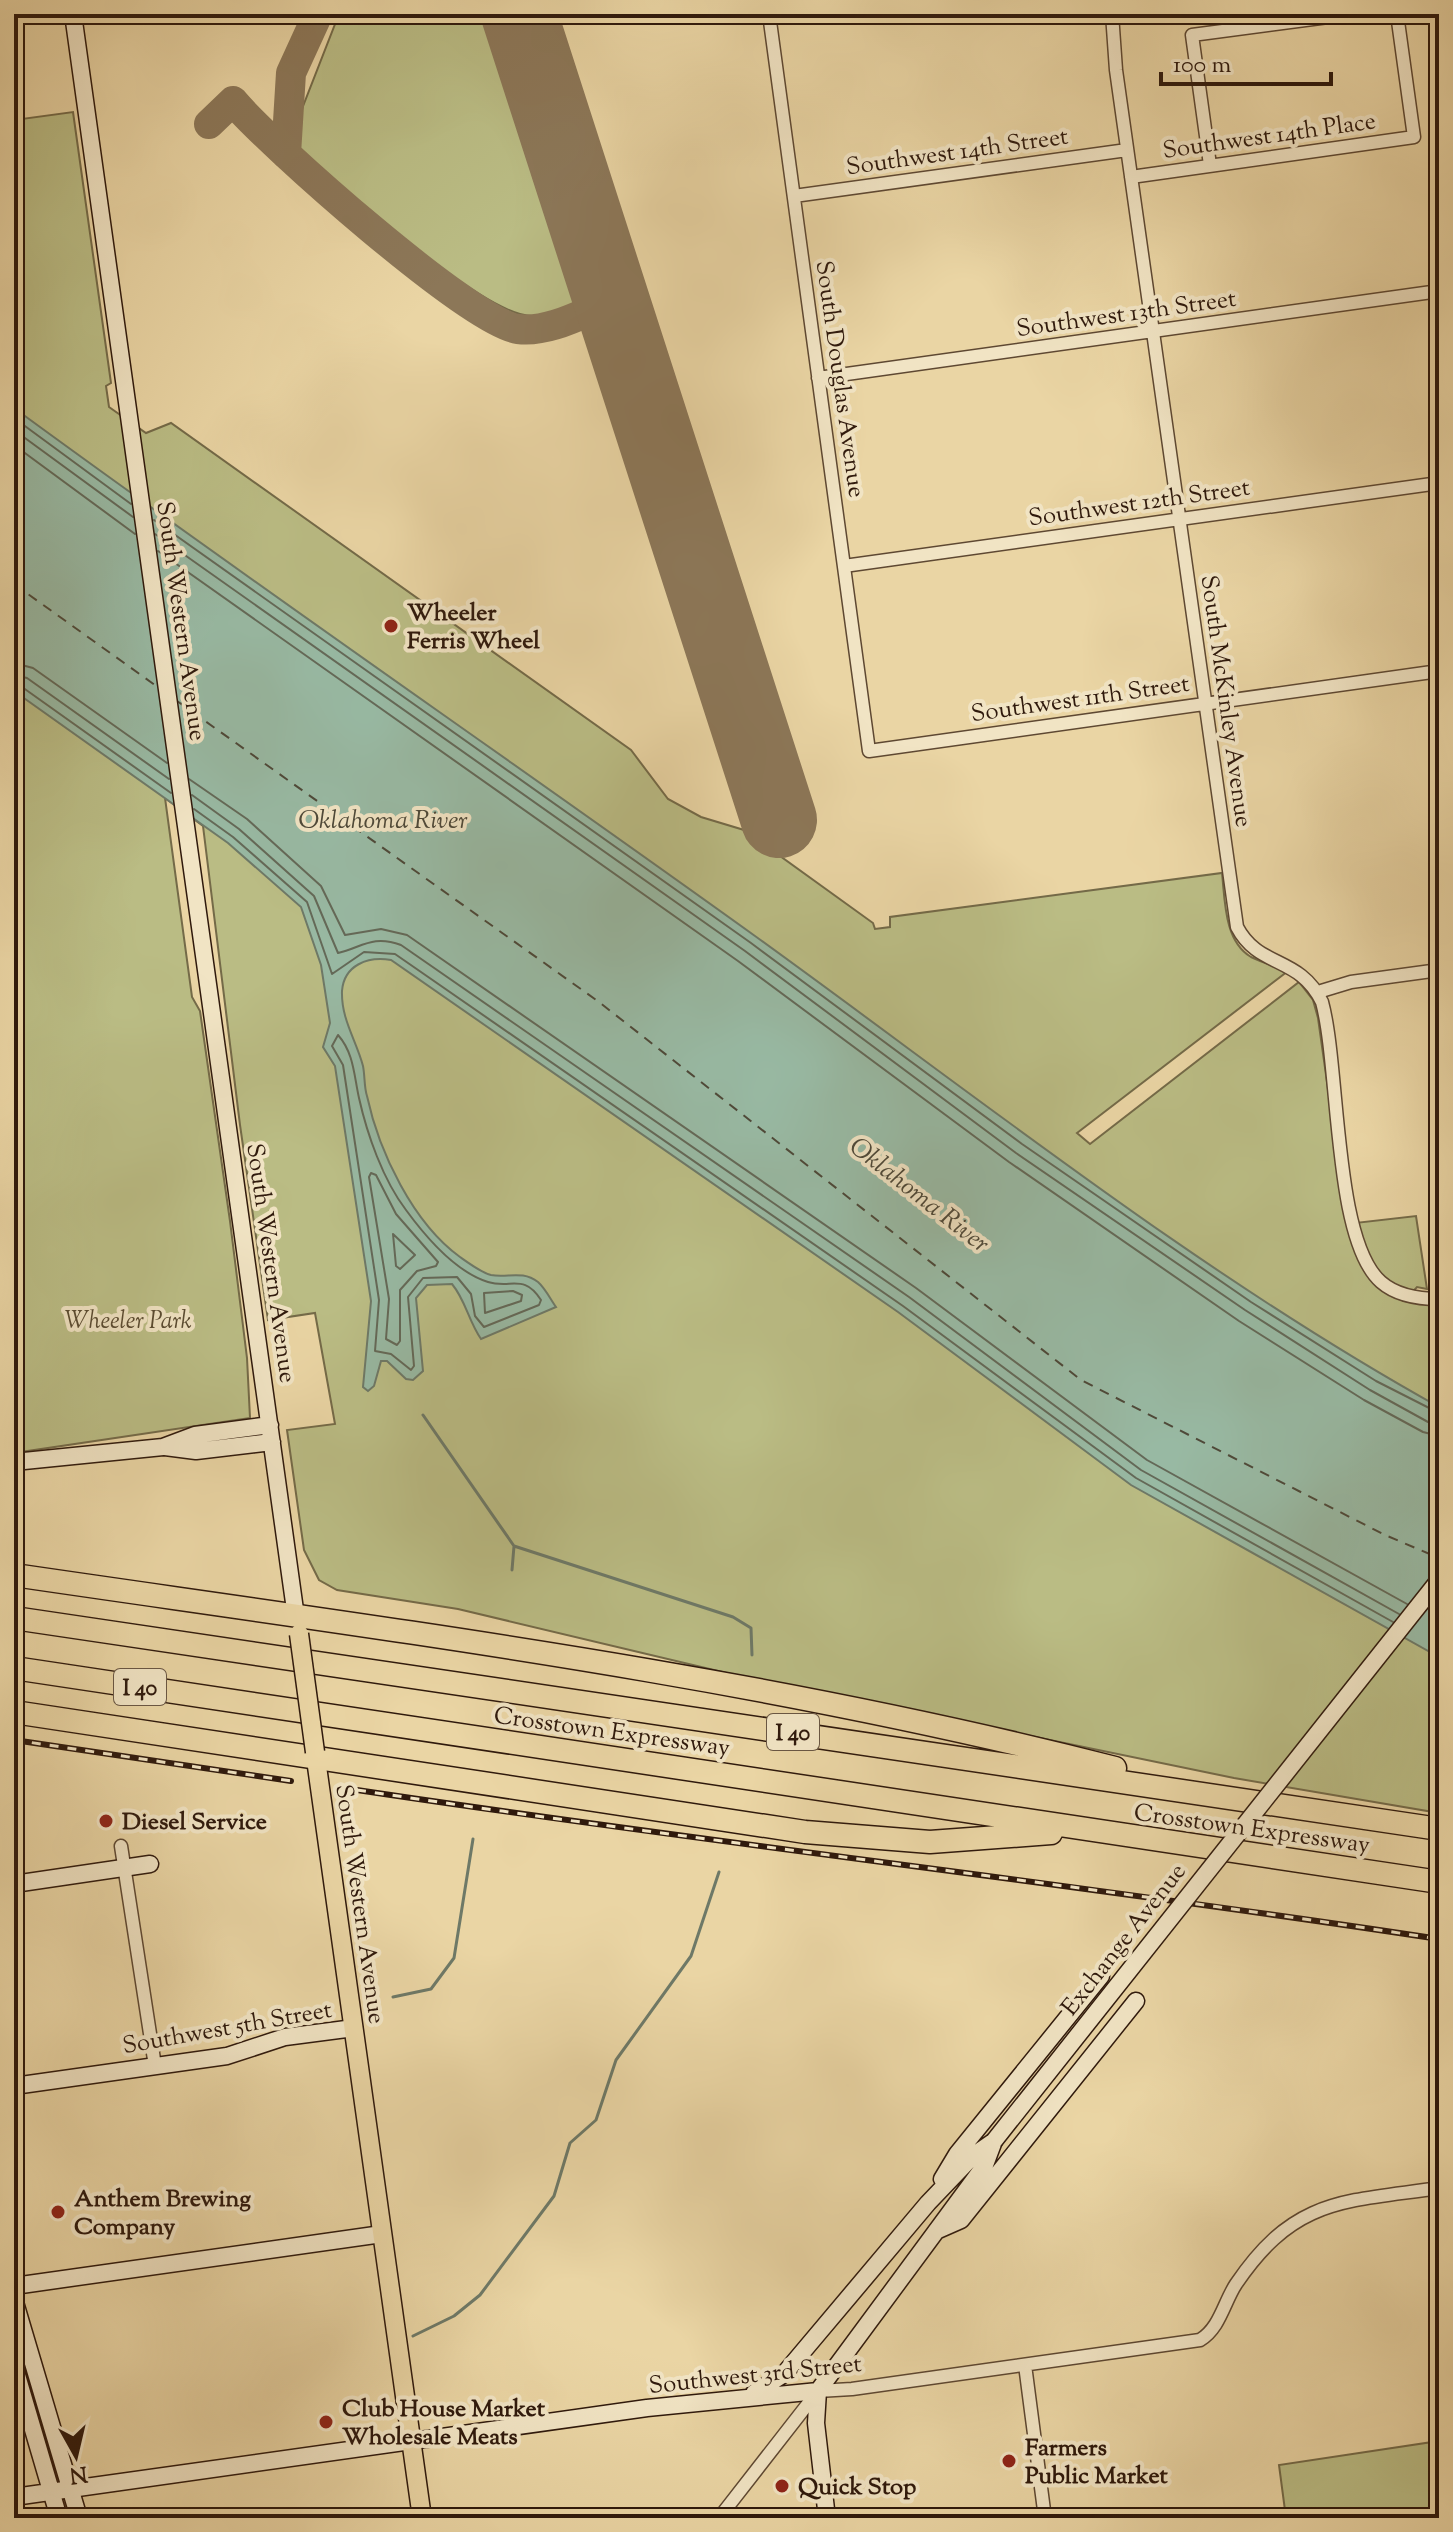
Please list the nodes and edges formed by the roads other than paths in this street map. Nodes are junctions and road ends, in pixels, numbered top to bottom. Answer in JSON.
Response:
{"nodes":[{"id":1,"x":73,"y":14,"type":"edge"},
{"id":2,"x":769,"y":14,"type":"edge"},
{"id":3,"x":1112,"y":14,"type":"edge"},
{"id":4,"x":1351,"y":14,"type":"edge"},
{"id":5,"x":1397,"y":14,"type":"edge"},
{"id":6,"x":1127,"y":150,"type":"junction"},
{"id":7,"x":1210,"y":165,"type":"junction"},
{"id":8,"x":1131,"y":177,"type":"junction"},
{"id":9,"x":794,"y":196,"type":"junction"},
{"id":10,"x":1439,"y":291,"type":"edge"},
{"id":11,"x":1153,"y":331,"type":"junction"},
{"id":12,"x":818,"y":378,"type":"junction"},
{"id":13,"x":1439,"y":483,"type":"edge"},
{"id":14,"x":1179,"y":519,"type":"junction"},
{"id":15,"x":844,"y":566,"type":"junction"},
{"id":16,"x":1439,"y":671,"type":"edge"},
{"id":17,"x":1205,"y":702,"type":"junction"},
{"id":18,"x":869,"y":751,"type":"joint"},
{"id":19,"x":1439,"y":970,"type":"edge"},
{"id":20,"x":1318,"y":992,"type":"junction"},
{"id":21,"x":1439,"y":1299,"type":"edge"},
{"id":22,"x":271,"y":1434,"type":"junction"},
{"id":23,"x":14,"y":1462,"type":"edge"},
{"id":24,"x":14,"y":1575,"type":"edge"},
{"id":25,"x":1439,"y":1580,"type":"edge"},
{"id":26,"x":14,"y":1618,"type":"edge"},
{"id":27,"x":298,"y":1626,"type":"junction"},
{"id":28,"x":14,"y":1668,"type":"edge"},
{"id":29,"x":14,"y":1712,"type":"edge"},
{"id":30,"x":316,"y":1756,"type":"junction"},
{"id":31,"x":1238,"y":1799,"type":"junction"},
{"id":32,"x":1439,"y":1829,"type":"edge"},
{"id":33,"x":1084,"y":1830,"type":"junction"},
{"id":34,"x":121,"y":1846,"type":"dead end"},
{"id":35,"x":150,"y":1864,"type":"dead end"},
{"id":36,"x":125,"y":1868,"type":"junction"},
{"id":37,"x":1439,"y":1882,"type":"edge"},
{"id":38,"x":14,"y":1884,"type":"edge"},
{"id":39,"x":1101,"y":1976,"type":"joint"},
{"id":40,"x":1136,"y":2001,"type":"joint"},
{"id":41,"x":354,"y":2028,"type":"junction"},
{"id":42,"x":155,"y":2066,"type":"junction"},
{"id":43,"x":14,"y":2086,"type":"edge"},
{"id":44,"x":994,"y":2141,"type":"junction"},
{"id":45,"x":1439,"y":2188,"type":"edge"},
{"id":46,"x":928,"y":2203,"type":"junction"},
{"id":47,"x":936,"y":2231,"type":"junction"},
{"id":48,"x":382,"y":2234,"type":"junction"},
{"id":49,"x":14,"y":2286,"type":"edge"},
{"id":50,"x":14,"y":2299,"type":"edge"},
{"id":51,"x":798,"y":2356,"type":"junction"},
{"id":52,"x":14,"y":2365,"type":"edge"},
{"id":53,"x":1025,"y":2365,"type":"junction"},
{"id":54,"x":818,"y":2391,"type":"junction"},
{"id":55,"x":749,"y":2397,"type":"junction"},
{"id":56,"x":411,"y":2442,"type":"junction"},
{"id":57,"x":71,"y":2490,"type":"junction"},
{"id":58,"x":52,"y":2492,"type":"junction"},
{"id":59,"x":14,"y":2497,"type":"edge"},
{"id":60,"x":59,"y":2518,"type":"edge"},
{"id":61,"x":79,"y":2518,"type":"edge"},
{"id":62,"x":422,"y":2518,"type":"edge"},
{"id":63,"x":719,"y":2518,"type":"edge"},
{"id":64,"x":827,"y":2518,"type":"edge"},
{"id":65,"x":1045,"y":2518,"type":"edge"}],
"edges":[{"from":1,"to":22,"type":"main road","name":"South Western Avenue"},
{"from":2,"to":9,"type":"street","name":"South Douglas Avenue"},
{"from":3,"to":6,"type":"street","name":"South McKinley Avenue"},
{"from":4,"to":7,"type":"street"},
{"from":5,"to":7,"type":"street","name":"Southwest 14th Place"},
{"from":6,"to":8,"type":"street","name":"South McKinley Avenue"},
{"from":6,"to":9,"type":"street","name":"Southwest 14th Street"},
{"from":7,"to":8,"type":"street","name":"Southwest 14th Place"},
{"from":8,"to":11,"type":"street","name":"South McKinley Avenue"},
{"from":9,"to":12,"type":"street","name":"South Douglas Avenue"},
{"from":10,"to":11,"type":"street","name":"Southwest 13th Street"},
{"from":11,"to":12,"type":"street","name":"Southwest 13th Street"},
{"from":11,"to":14,"type":"street","name":"South McKinley Avenue"},
{"from":12,"to":15,"type":"street","name":"South Douglas Avenue"},
{"from":13,"to":14,"type":"street","name":"Southwest 12th Street"},
{"from":14,"to":15,"type":"street","name":"Southwest 12th Street"},
{"from":14,"to":17,"type":"street","name":"South McKinley Avenue"},
{"from":15,"to":18,"type":"street","name":"South Douglas Avenue"},
{"from":16,"to":17,"type":"street","name":"Southwest 11th Street"},
{"from":17,"to":18,"type":"street","name":"Southwest 11th Street"},
{"from":17,"to":20,"type":"street","name":"South McKinley Avenue"},
{"from":19,"to":20,"type":"street"},
{"from":20,"to":21,"type":"street"},
{"from":22,"to":23,"type":"main road"},
{"from":22,"to":27,"type":"main road","name":"South Western Avenue"},
{"from":24,"to":27,"type":"highway"},
{"from":25,"to":44,"type":"main road","name":"Exchange Avenue","bridge":true},
{"from":26,"to":31,"type":"highway","name":"Crosstown Expressway","number":"I 40"},
{"from":27,"to":30,"type":"main road","name":"South Western Avenue","bridge":true},
{"from":27,"to":31,"type":"highway"},
{"from":28,"to":33,"type":"highway","name":"Crosstown Expressway","number":"I 40"},
{"from":29,"to":30,"type":"highway"},
{"from":30,"to":33,"type":"highway"},
{"from":30,"to":41,"type":"main road","name":"South Western Avenue"},
{"from":31,"to":32,"type":"highway","name":"Crosstown Expressway","number":"I 40"},
{"from":33,"to":37,"type":"highway","name":"Crosstown Expressway","number":"I 40"},
{"from":34,"to":36,"type":"street"},
{"from":35,"to":36,"type":"main road"},
{"from":36,"to":38,"type":"main road"},
{"from":36,"to":42,"type":"street"},
{"from":39,"to":40,"type":"street"},
{"from":39,"to":46,"type":"main road"},
{"from":40,"to":47,"type":"main road"},
{"from":41,"to":42,"type":"main road","name":"Southwest 5th Street"},
{"from":41,"to":48,"type":"main road","name":"South Western Avenue"},
{"from":42,"to":43,"type":"main road","name":"Southwest 5th Street"},
{"from":44,"to":46,"type":"main road","name":"Exchange Avenue"},
{"from":44,"to":47,"type":"main road","name":"Exchange Avenue"},
{"from":45,"to":53,"type":"street","name":"Southwest 3rd Street"},
{"from":46,"to":51,"type":"main road","name":"Exchange Avenue"},
{"from":47,"to":54,"type":"main road","name":"Exchange Avenue"},
{"from":48,"to":49,"type":"main road"},
{"from":48,"to":56,"type":"main road","name":"South Western Avenue"},
{"from":50,"to":57,"type":"main road"},
{"from":51,"to":54,"type":"main road"},
{"from":51,"to":55,"type":"main road","name":"Exchange Avenue"},
{"from":52,"to":58,"type":"main road"},
{"from":53,"to":54,"type":"street","name":"Southwest 3rd Street"},
{"from":53,"to":65,"type":"street"},
{"from":54,"to":55,"type":"main road","name":"Southwest 3rd Street"},
{"from":54,"to":63,"type":"street","name":"Exchange Avenue"},
{"from":54,"to":64,"type":"main road"},
{"from":55,"to":56,"type":"main road","name":"Southwest 3rd Street"},
{"from":56,"to":57,"type":"main road","name":"Southwest 3rd Street"},
{"from":56,"to":62,"type":"main road","name":"South Western Avenue"},
{"from":57,"to":58,"type":"main road","name":"Southwest 3rd Street"},
{"from":57,"to":61,"type":"main road"},
{"from":58,"to":59,"type":"main road","name":"Southwest 3rd Street"},
{"from":58,"to":60,"type":"main road"}]}
